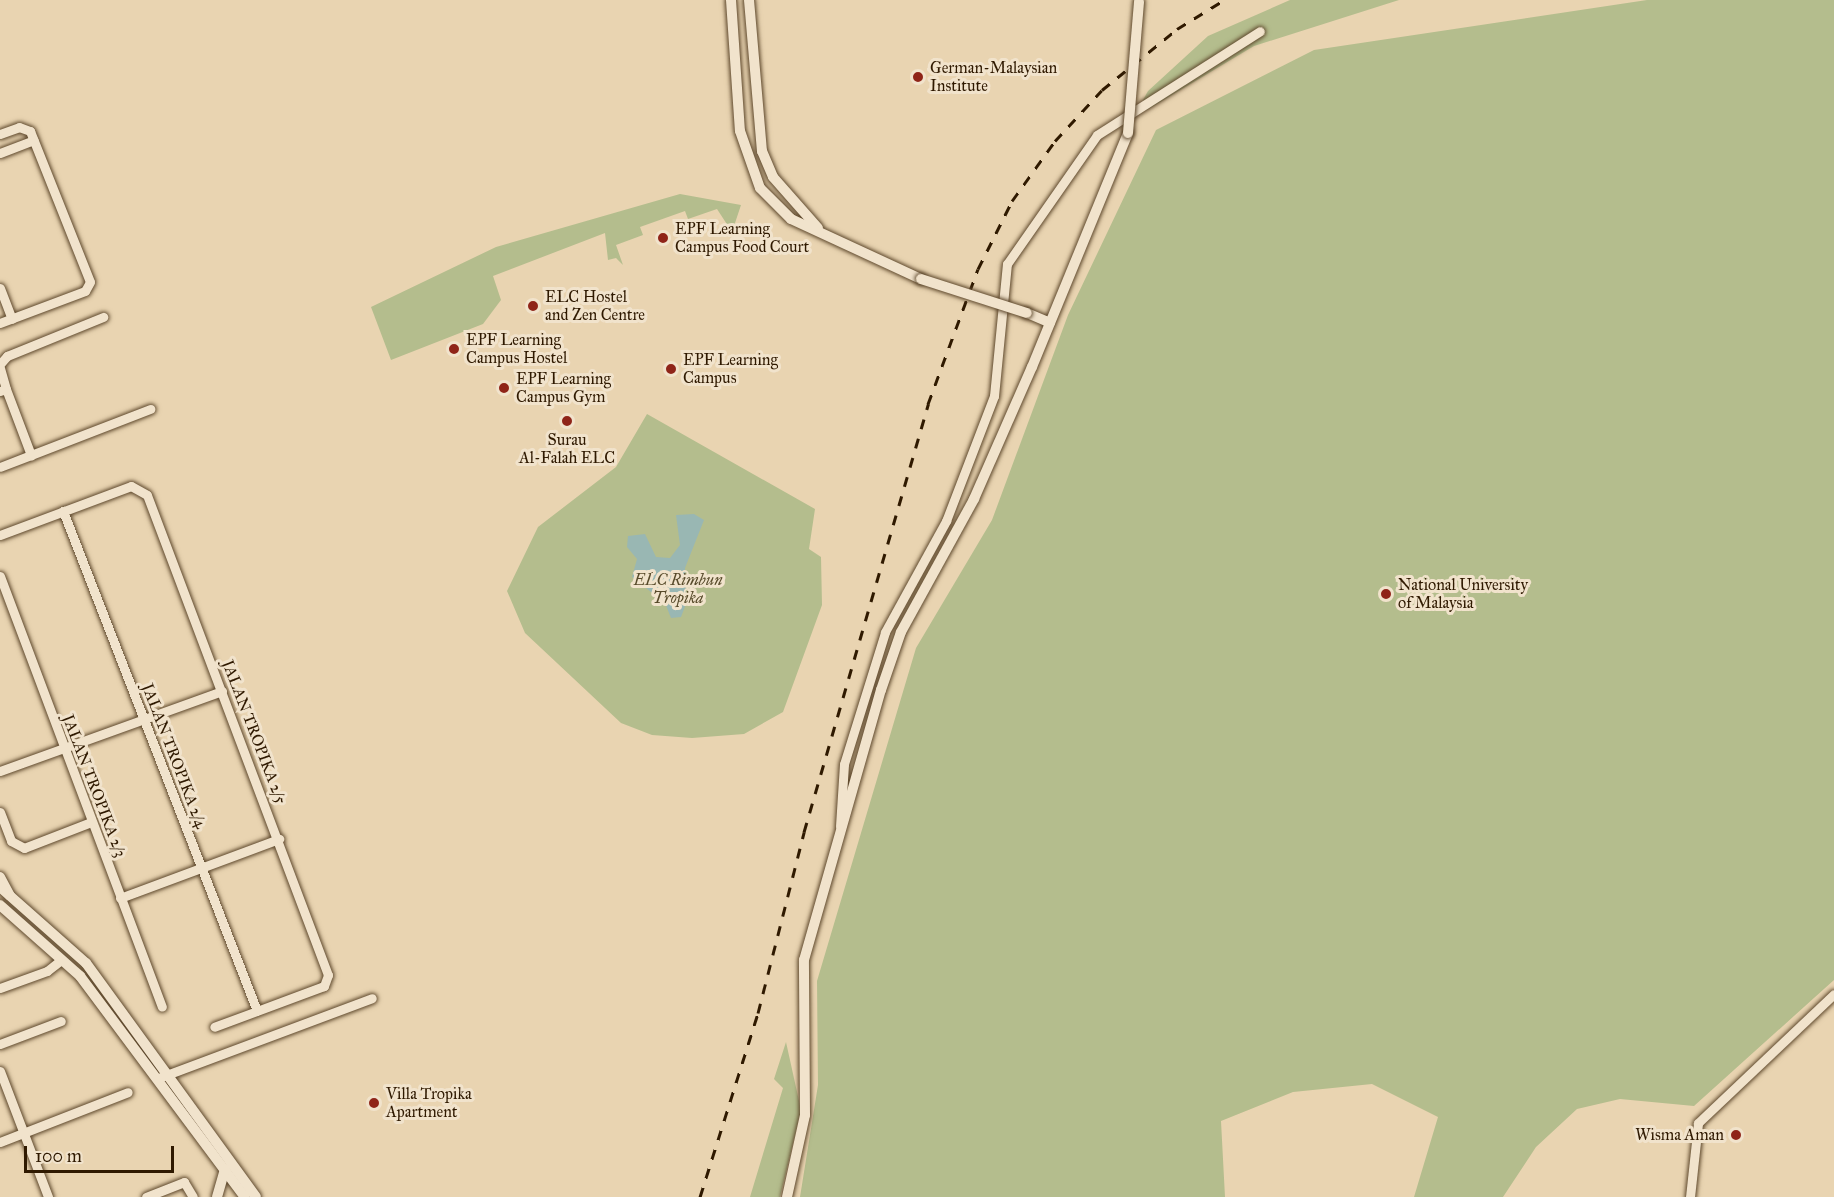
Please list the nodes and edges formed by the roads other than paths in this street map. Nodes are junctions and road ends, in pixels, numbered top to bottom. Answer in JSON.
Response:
{"nodes":[{"id":1,"x":731,"y":0,"type":"edge"},
{"id":2,"x":749,"y":0,"type":"edge"},
{"id":3,"x":1139,"y":0,"type":"edge"},
{"id":4,"x":1260,"y":31,"type":"dead end"},
{"id":5,"x":0,"y":134,"type":"edge"},
{"id":6,"x":33,"y":140,"type":"junction"},
{"id":7,"x":0,"y":153,"type":"edge"},
{"id":8,"x":818,"y":228,"type":"junction"},
{"id":9,"x":0,"y":288,"type":"edge"},
{"id":10,"x":103,"y":317,"type":"dead end"},
{"id":11,"x":12,"y":319,"type":"junction"},
{"id":12,"x":0,"y":323,"type":"edge"},
{"id":13,"x":1050,"y":323,"type":"junction"},
{"id":14,"x":0,"y":366,"type":"edge"},
{"id":15,"x":3,"y":390,"type":"edge"},
{"id":16,"x":150,"y":409,"type":"dead end"},
{"id":17,"x":28,"y":456,"type":"junction"},
{"id":18,"x":0,"y":467,"type":"edge"},
{"id":19,"x":63,"y":511,"type":"junction"},
{"id":20,"x":0,"y":535,"type":"edge"},
{"id":21,"x":0,"y":576,"type":"edge"},
{"id":22,"x":222,"y":691,"type":"junction"},
{"id":23,"x":144,"y":719,"type":"junction"},
{"id":24,"x":63,"y":748,"type":"junction"},
{"id":25,"x":0,"y":771,"type":"edge"},
{"id":26,"x":0,"y":812,"type":"edge"},
{"id":27,"x":91,"y":822,"type":"junction"},
{"id":28,"x":841,"y":831,"type":"junction"},
{"id":29,"x":279,"y":839,"type":"junction"},
{"id":30,"x":201,"y":868,"type":"junction"},
{"id":31,"x":0,"y":877,"type":"edge"},
{"id":32,"x":0,"y":887,"type":"edge"},
{"id":33,"x":10,"y":896,"type":"junction"},
{"id":34,"x":120,"y":898,"type":"junction"},
{"id":35,"x":1,"y":909,"type":"edge"},
{"id":36,"x":61,"y":960,"type":"junction"},
{"id":37,"x":0,"y":988,"type":"edge"},
{"id":38,"x":1834,"y":994,"type":"edge"},
{"id":39,"x":372,"y":998,"type":"dead end"},
{"id":40,"x":162,"y":1006,"type":"dead end"},
{"id":41,"x":257,"y":1011,"type":"junction"},
{"id":42,"x":61,"y":1021,"type":"dead end"},
{"id":43,"x":214,"y":1027,"type":"dead end"},
{"id":44,"x":0,"y":1044,"type":"edge"},
{"id":45,"x":0,"y":1071,"type":"edge"},
{"id":46,"x":168,"y":1074,"type":"junction"},
{"id":47,"x":156,"y":1079,"type":"junction"},
{"id":48,"x":128,"y":1092,"type":"dead end"},
{"id":49,"x":23,"y":1133,"type":"junction"},
{"id":50,"x":0,"y":1142,"type":"edge"},
{"id":51,"x":225,"y":1169,"type":"junction"},
{"id":52,"x":246,"y":1195,"type":"edge"},
{"id":53,"x":48,"y":1197,"type":"edge"},
{"id":54,"x":146,"y":1197,"type":"edge"},
{"id":55,"x":193,"y":1197,"type":"edge"},
{"id":56,"x":217,"y":1197,"type":"edge"},
{"id":57,"x":788,"y":1197,"type":"edge"},
{"id":58,"x":1690,"y":1197,"type":"edge"}],
"edges":[{"from":1,"to":8,"type":"street"},
{"from":2,"to":8,"type":"street"},
{"from":3,"to":13,"type":"street","bridge":true},
{"from":4,"to":28,"type":"street"},
{"from":5,"to":6,"type":"street"},
{"from":6,"to":7,"type":"street"},
{"from":6,"to":11,"type":"street"},
{"from":8,"to":13,"type":"street","bridge":true},
{"from":9,"to":11,"type":"street"},
{"from":10,"to":14,"type":"street"},
{"from":11,"to":12,"type":"street"},
{"from":13,"to":28,"type":"street"},
{"from":14,"to":15,"type":"street"},
{"from":15,"to":17,"type":"street"},
{"from":16,"to":17,"type":"street"},
{"from":17,"to":18,"type":"street"},
{"from":19,"to":20,"type":"street"},
{"from":19,"to":22,"type":"street","name":"JALAN TROPIKA 2/5"},
{"from":19,"to":23,"type":"street","name":"JALAN TROPIKA 2/4"},
{"from":21,"to":24,"type":"street","name":"JALAN TROPIKA 2/3"},
{"from":22,"to":23,"type":"street"},
{"from":22,"to":29,"type":"street","name":"JALAN TROPIKA 2/5"},
{"from":23,"to":24,"type":"street"},
{"from":23,"to":30,"type":"street","name":"JALAN TROPIKA 2/4"},
{"from":24,"to":25,"type":"street"},
{"from":24,"to":27,"type":"street","name":"JALAN TROPIKA 2/3"},
{"from":26,"to":27,"type":"street"},
{"from":27,"to":34,"type":"street","name":"JALAN TROPIKA 2/3"},
{"from":28,"to":57,"type":"street"},
{"from":29,"to":30,"type":"street"},
{"from":29,"to":41,"type":"street","name":"JALAN TROPIKA 2/5"},
{"from":30,"to":34,"type":"street"},
{"from":30,"to":41,"type":"street","name":"JALAN TROPIKA 2/4"},
{"from":31,"to":33,"type":"street"},
{"from":32,"to":33,"type":"street"},
{"from":33,"to":46,"type":"street"},
{"from":34,"to":40,"type":"street","name":"JALAN TROPIKA 2/3"},
{"from":35,"to":36,"type":"street"},
{"from":36,"to":37,"type":"street"},
{"from":36,"to":47,"type":"street"},
{"from":38,"to":58,"type":"street"},
{"from":39,"to":46,"type":"street"},
{"from":41,"to":43,"type":"street"},
{"from":42,"to":44,"type":"street"},
{"from":45,"to":49,"type":"street"},
{"from":46,"to":47,"type":"street"},
{"from":46,"to":52,"type":"street"},
{"from":47,"to":51,"type":"street"},
{"from":48,"to":49,"type":"street"},
{"from":49,"to":50,"type":"street"},
{"from":49,"to":53,"type":"street"},
{"from":51,"to":52,"type":"street"},
{"from":51,"to":56,"type":"street"},
{"from":54,"to":55,"type":"street"}]}
